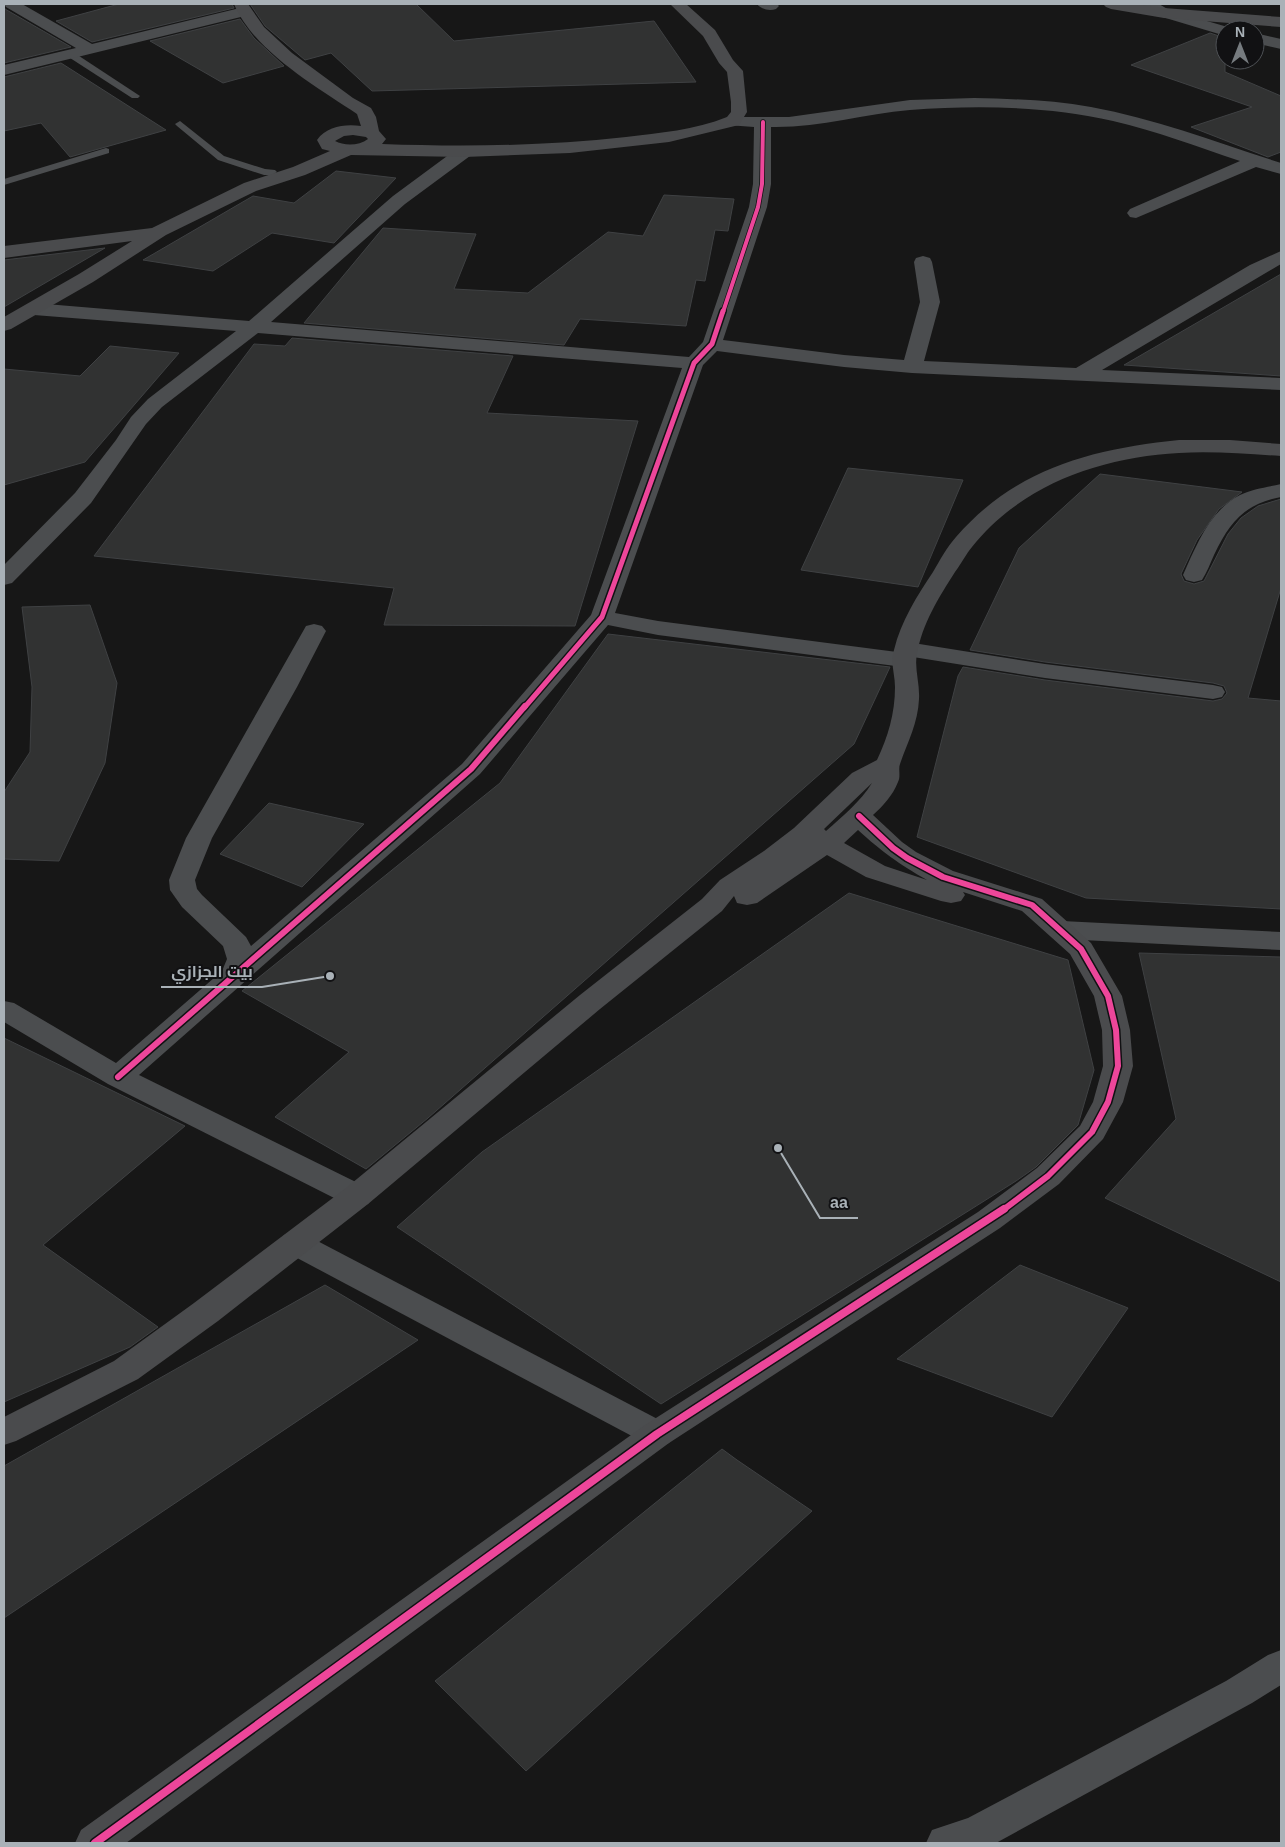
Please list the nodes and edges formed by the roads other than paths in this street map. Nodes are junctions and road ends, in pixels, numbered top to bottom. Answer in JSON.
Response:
{"nodes":[{"id":1,"x":11,"y":4,"type":"edge"},
{"id":2,"x":677,"y":4,"type":"edge"},
{"id":3,"x":1111,"y":4,"type":"edge"},
{"id":4,"x":1148,"y":4,"type":"edge"},
{"id":5,"x":243,"y":8,"type":"edge"},
{"id":6,"x":1164,"y":13,"type":"junction"},
{"id":7,"x":1281,"y":22,"type":"edge"},
{"id":8,"x":1215,"y":28,"type":"edge"},
{"id":9,"x":1265,"y":40,"type":"edge"},
{"id":10,"x":1281,"y":44,"type":"edge"},
{"id":11,"x":89,"y":49,"type":"junction"},
{"id":12,"x":70,"y":54,"type":"junction"},
{"id":13,"x":727,"y":63,"type":"junction"},
{"id":14,"x":4,"y":70,"type":"edge"},
{"id":15,"x":135,"y":96,"type":"dead end"},
{"id":16,"x":348,"y":103,"type":"junction"},
{"id":17,"x":733,"y":120,"type":"junction"},
{"id":18,"x":763,"y":122,"type":"junction"},
{"id":19,"x":180,"y":124,"type":"dead end"},
{"id":20,"x":373,"y":134,"type":"junction"},
{"id":21,"x":332,"y":136,"type":"junction"},
{"id":22,"x":568,"y":145,"type":"junction"},
{"id":23,"x":354,"y":149,"type":"junction"},
{"id":24,"x":106,"y":151,"type":"dead end"},
{"id":25,"x":464,"y":152,"type":"junction"},
{"id":26,"x":1254,"y":160,"type":"junction"},
{"id":27,"x":1281,"y":169,"type":"edge"},
{"id":28,"x":272,"y":172,"type":"junction"},
{"id":29,"x":4,"y":182,"type":"edge"},
{"id":30,"x":250,"y":187,"type":"junction"},
{"id":31,"x":1136,"y":213,"type":"dead end"},
{"id":32,"x":160,"y":231,"type":"junction"},
{"id":33,"x":4,"y":252,"type":"edge"},
{"id":34,"x":1281,"y":257,"type":"edge"},
{"id":35,"x":923,"y":262,"type":"dead end"},
{"id":36,"x":34,"y":309,"type":"junction"},
{"id":37,"x":4,"y":324,"type":"edge"},
{"id":38,"x":254,"y":327,"type":"junction"},
{"id":39,"x":712,"y":344,"type":"junction"},
{"id":40,"x":694,"y":363,"type":"junction"},
{"id":41,"x":912,"y":366,"type":"junction"},
{"id":42,"x":1081,"y":374,"type":"junction"},
{"id":43,"x":1281,"y":384,"type":"edge"},
{"id":44,"x":1281,"y":450,"type":"edge"},
{"id":45,"x":1281,"y":490,"type":"edge"},
{"id":46,"x":1194,"y":575,"type":"dead end"},
{"id":47,"x":4,"y":578,"type":"edge"},
{"id":48,"x":602,"y":617,"type":"junction"},
{"id":49,"x":314,"y":631,"type":"dead end"},
{"id":50,"x":905,"y":655,"type":"junction"},
{"id":51,"x":1213,"y":692,"type":"dead end"},
{"id":52,"x":887,"y":765,"type":"junction"},
{"id":53,"x":859,"y":816,"type":"junction"},
{"id":54,"x":817,"y":837,"type":"junction"},
{"id":55,"x":1052,"y":921,"type":"junction"},
{"id":56,"x":1281,"y":941,"type":"edge"},
{"id":57,"x":234,"y":977,"type":"junction"},
{"id":58,"x":4,"y":1010,"type":"edge"},
{"id":59,"x":118,"y":1077,"type":"junction"},
{"id":60,"x":357,"y":1196,"type":"junction"},
{"id":61,"x":295,"y":1243,"type":"junction"},
{"id":62,"x":4,"y":1432,"type":"edge"},
{"id":63,"x":657,"y":1434,"type":"junction"},
{"id":64,"x":1281,"y":1666,"type":"edge"},
{"id":65,"x":95,"y":1843,"type":"edge"},
{"id":66,"x":946,"y":1843,"type":"edge"}],
"edges":[{"from":1,"to":11,"type":"street"},
{"from":2,"to":13,"type":"street"},
{"from":3,"to":6,"type":"street"},
{"from":4,"to":6,"type":"street"},
{"from":5,"to":11,"type":"street"},
{"from":5,"to":16,"type":"street"},
{"from":6,"to":7,"type":"street"},
{"from":6,"to":8,"type":"street"},
{"from":9,"to":10,"type":"street"},
{"from":11,"to":12,"type":"street"},
{"from":12,"to":14,"type":"street"},
{"from":12,"to":15,"type":"lane"},
{"from":13,"to":17,"type":"street"},
{"from":13,"to":22,"type":"street"},
{"from":16,"to":20,"type":"street"},
{"from":16,"to":21,"type":"street"},
{"from":17,"to":18,"type":"street"},
{"from":17,"to":22,"type":"street"},
{"from":18,"to":26,"type":"street"},
{"from":18,"to":39,"type":"street"},
{"from":19,"to":28,"type":"lane"},
{"from":20,"to":21,"type":"street"},
{"from":20,"to":22,"type":"street"},
{"from":20,"to":23,"type":"street"},
{"from":21,"to":23,"type":"street"},
{"from":21,"to":28,"type":"street"},
{"from":22,"to":25,"type":"street"},
{"from":23,"to":25,"type":"street"},
{"from":23,"to":30,"type":"street"},
{"from":24,"to":29,"type":"lane"},
{"from":25,"to":38,"type":"street"},
{"from":26,"to":27,"type":"street"},
{"from":26,"to":31,"type":"street"},
{"from":28,"to":30,"type":"street"},
{"from":30,"to":32,"type":"street"},
{"from":32,"to":33,"type":"street"},
{"from":32,"to":36,"type":"street"},
{"from":34,"to":42,"type":"street"},
{"from":35,"to":41,"type":"street"},
{"from":36,"to":37,"type":"street"},
{"from":36,"to":38,"type":"street"},
{"from":38,"to":40,"type":"street"},
{"from":38,"to":47,"type":"street"},
{"from":39,"to":40,"type":"street"},
{"from":39,"to":41,"type":"street"},
{"from":40,"to":48,"type":"street"},
{"from":41,"to":42,"type":"street"},
{"from":42,"to":43,"type":"street"},
{"from":44,"to":50,"type":"street"},
{"from":45,"to":46,"type":"street"},
{"from":48,"to":50,"type":"street"},
{"from":48,"to":57,"type":"street"},
{"from":49,"to":57,"type":"street"},
{"from":50,"to":51,"type":"street"},
{"from":50,"to":52,"type":"street"},
{"from":52,"to":53,"type":"street"},
{"from":52,"to":54,"type":"street"},
{"from":53,"to":54,"type":"street"},
{"from":53,"to":55,"type":"street"},
{"from":54,"to":55,"type":"street"},
{"from":54,"to":60,"type":"street"},
{"from":55,"to":56,"type":"street"},
{"from":55,"to":63,"type":"street"},
{"from":57,"to":59,"type":"street"},
{"from":58,"to":59,"type":"street"},
{"from":59,"to":60,"type":"street"},
{"from":60,"to":61,"type":"street"},
{"from":61,"to":62,"type":"street"},
{"from":61,"to":63,"type":"street"},
{"from":63,"to":65,"type":"street"},
{"from":64,"to":66,"type":"street"}]}
